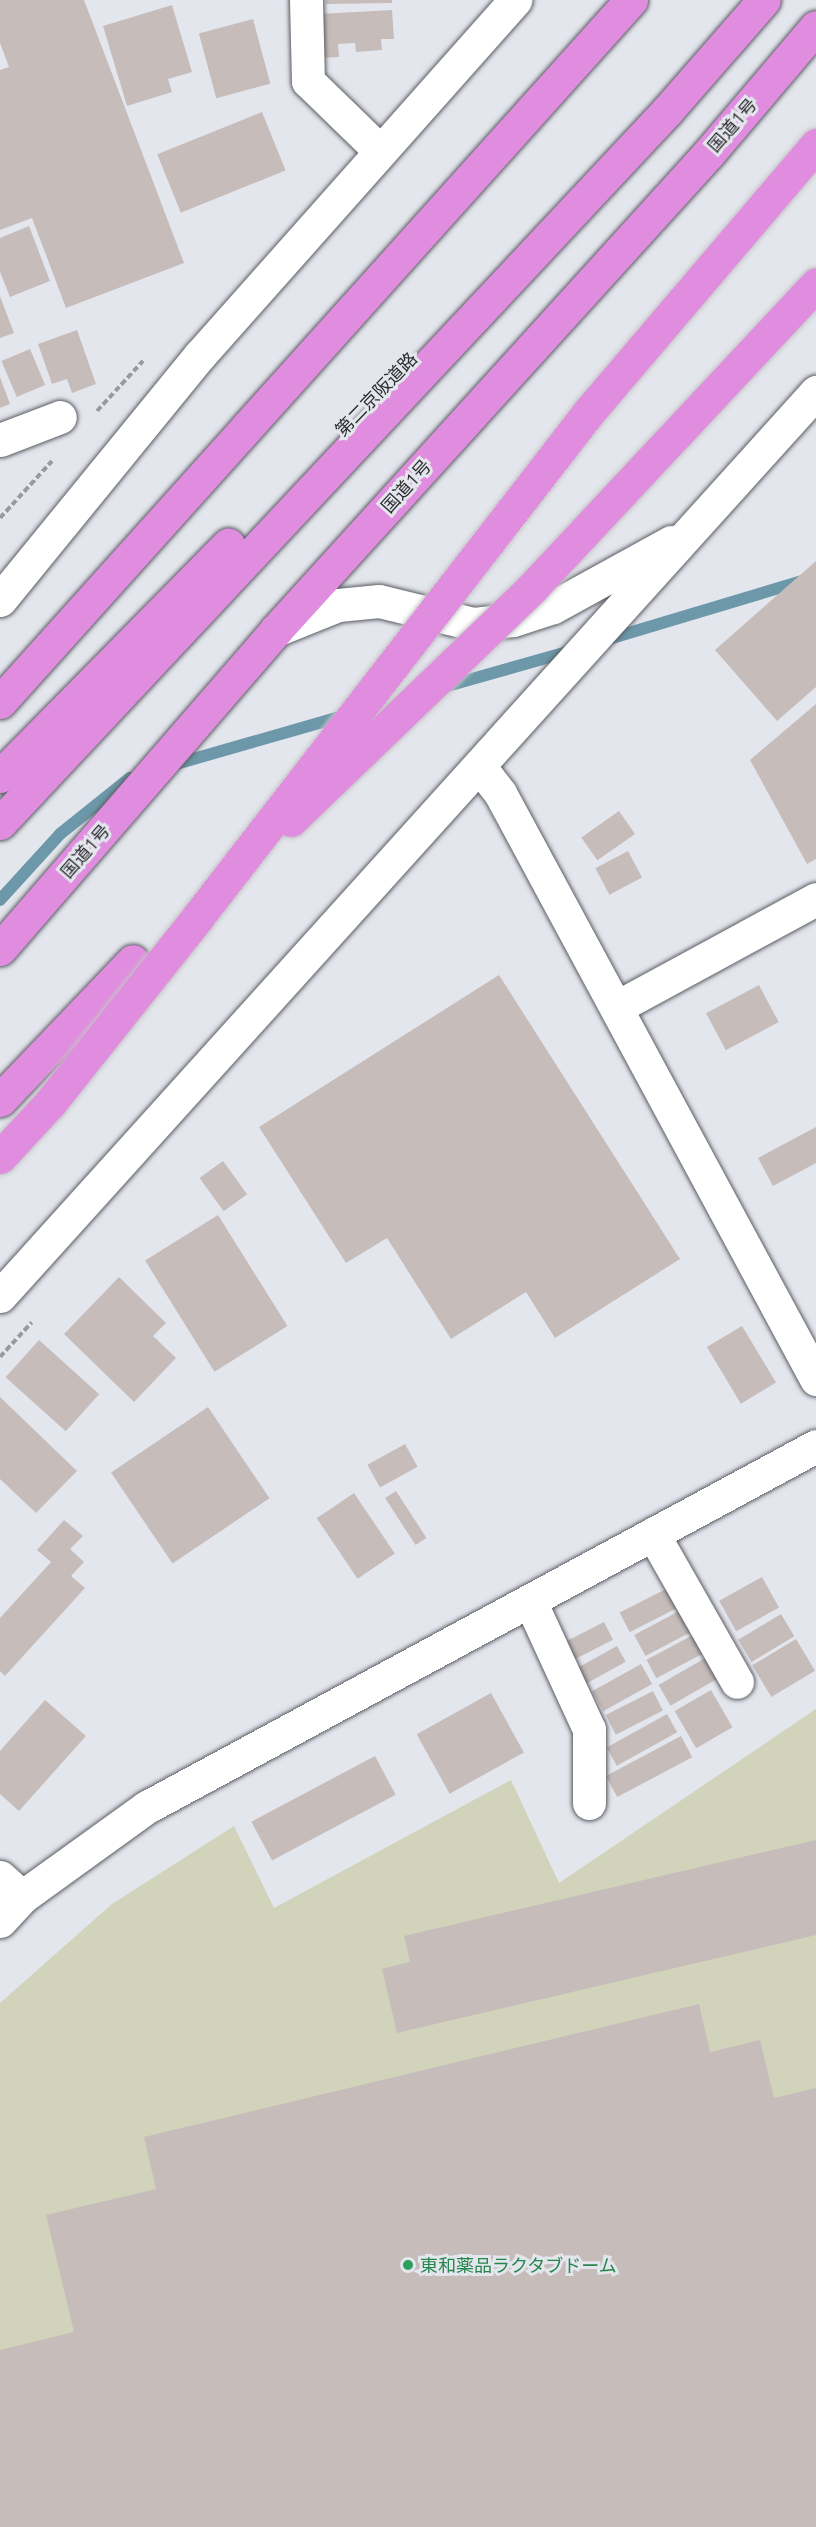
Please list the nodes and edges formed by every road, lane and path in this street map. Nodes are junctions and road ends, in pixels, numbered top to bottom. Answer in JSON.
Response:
{"nodes":[{"id":1,"x":306,"y":0,"type":"edge"},
{"id":2,"x":515,"y":0,"type":"edge"},
{"id":3,"x":631,"y":0,"type":"edge"},
{"id":4,"x":740,"y":0,"type":"edge"},
{"id":5,"x":764,"y":0,"type":"edge"},
{"id":6,"x":816,"y":27,"type":"edge"},
{"id":7,"x":816,"y":146,"type":"edge"},
{"id":8,"x":379,"y":150,"type":"junction"},
{"id":9,"x":816,"y":284,"type":"edge"},
{"id":10,"x":816,"y":392,"type":"edge"},
{"id":11,"x":60,"y":417,"type":"dead end"},
{"id":12,"x":0,"y":440,"type":"edge"},
{"id":13,"x":691,"y":531,"type":"junction"},
{"id":14,"x":6,"y":583,"type":"edge"},
{"id":15,"x":276,"y":630,"type":"junction"},
{"id":16,"x":0,"y":702,"type":"edge"},
{"id":17,"x":479,"y":766,"type":"junction"},
{"id":18,"x":0,"y":776,"type":"edge"},
{"id":19,"x":0,"y":823,"type":"edge"},
{"id":20,"x":816,"y":899,"type":"edge"},
{"id":21,"x":0,"y":948,"type":"edge"},
{"id":22,"x":617,"y":1007,"type":"junction"},
{"id":23,"x":4,"y":1097,"type":"edge"},
{"id":24,"x":0,"y":1157,"type":"edge"},
{"id":25,"x":0,"y":1296,"type":"edge"},
{"id":26,"x":816,"y":1379,"type":"edge"},
{"id":27,"x":816,"y":1446,"type":"edge"},
{"id":28,"x":653,"y":1534,"type":"junction"},
{"id":29,"x":530,"y":1601,"type":"junction"},
{"id":30,"x":737,"y":1682,"type":"dead end"},
{"id":31,"x":588,"y":1803,"type":"dead end"},
{"id":32,"x":11,"y":1887,"type":"edge"},
{"id":33,"x":0,"y":1921,"type":"edge"}],
"edges":[{"from":1,"to":8,"type":"street"},
{"from":2,"to":8,"type":"street"},
{"from":3,"to":16,"type":"highway"},
{"from":4,"to":18,"type":"highway","name":"第二京阪道路"},
{"from":5,"to":19,"type":"highway"},
{"from":6,"to":15,"type":"highway","name":"国道1号"},
{"from":7,"to":24,"type":"highway","bridge":true},
{"from":8,"to":14,"type":"street"},
{"from":9,"to":23,"type":"highway","bridge":true},
{"from":10,"to":13,"type":"street"},
{"from":11,"to":12,"type":"street"},
{"from":13,"to":15,"type":"street"},
{"from":13,"to":17,"type":"street"},
{"from":15,"to":21,"type":"highway","name":"国道1号"},
{"from":17,"to":22,"type":"street"},
{"from":17,"to":25,"type":"street"},
{"from":20,"to":22,"type":"street"},
{"from":22,"to":26,"type":"street"},
{"from":27,"to":28,"type":"street"},
{"from":28,"to":29,"type":"street"},
{"from":28,"to":30,"type":"street"},
{"from":29,"to":31,"type":"street"},
{"from":29,"to":32,"type":"street"},
{"from":32,"to":33,"type":"street"}]}
